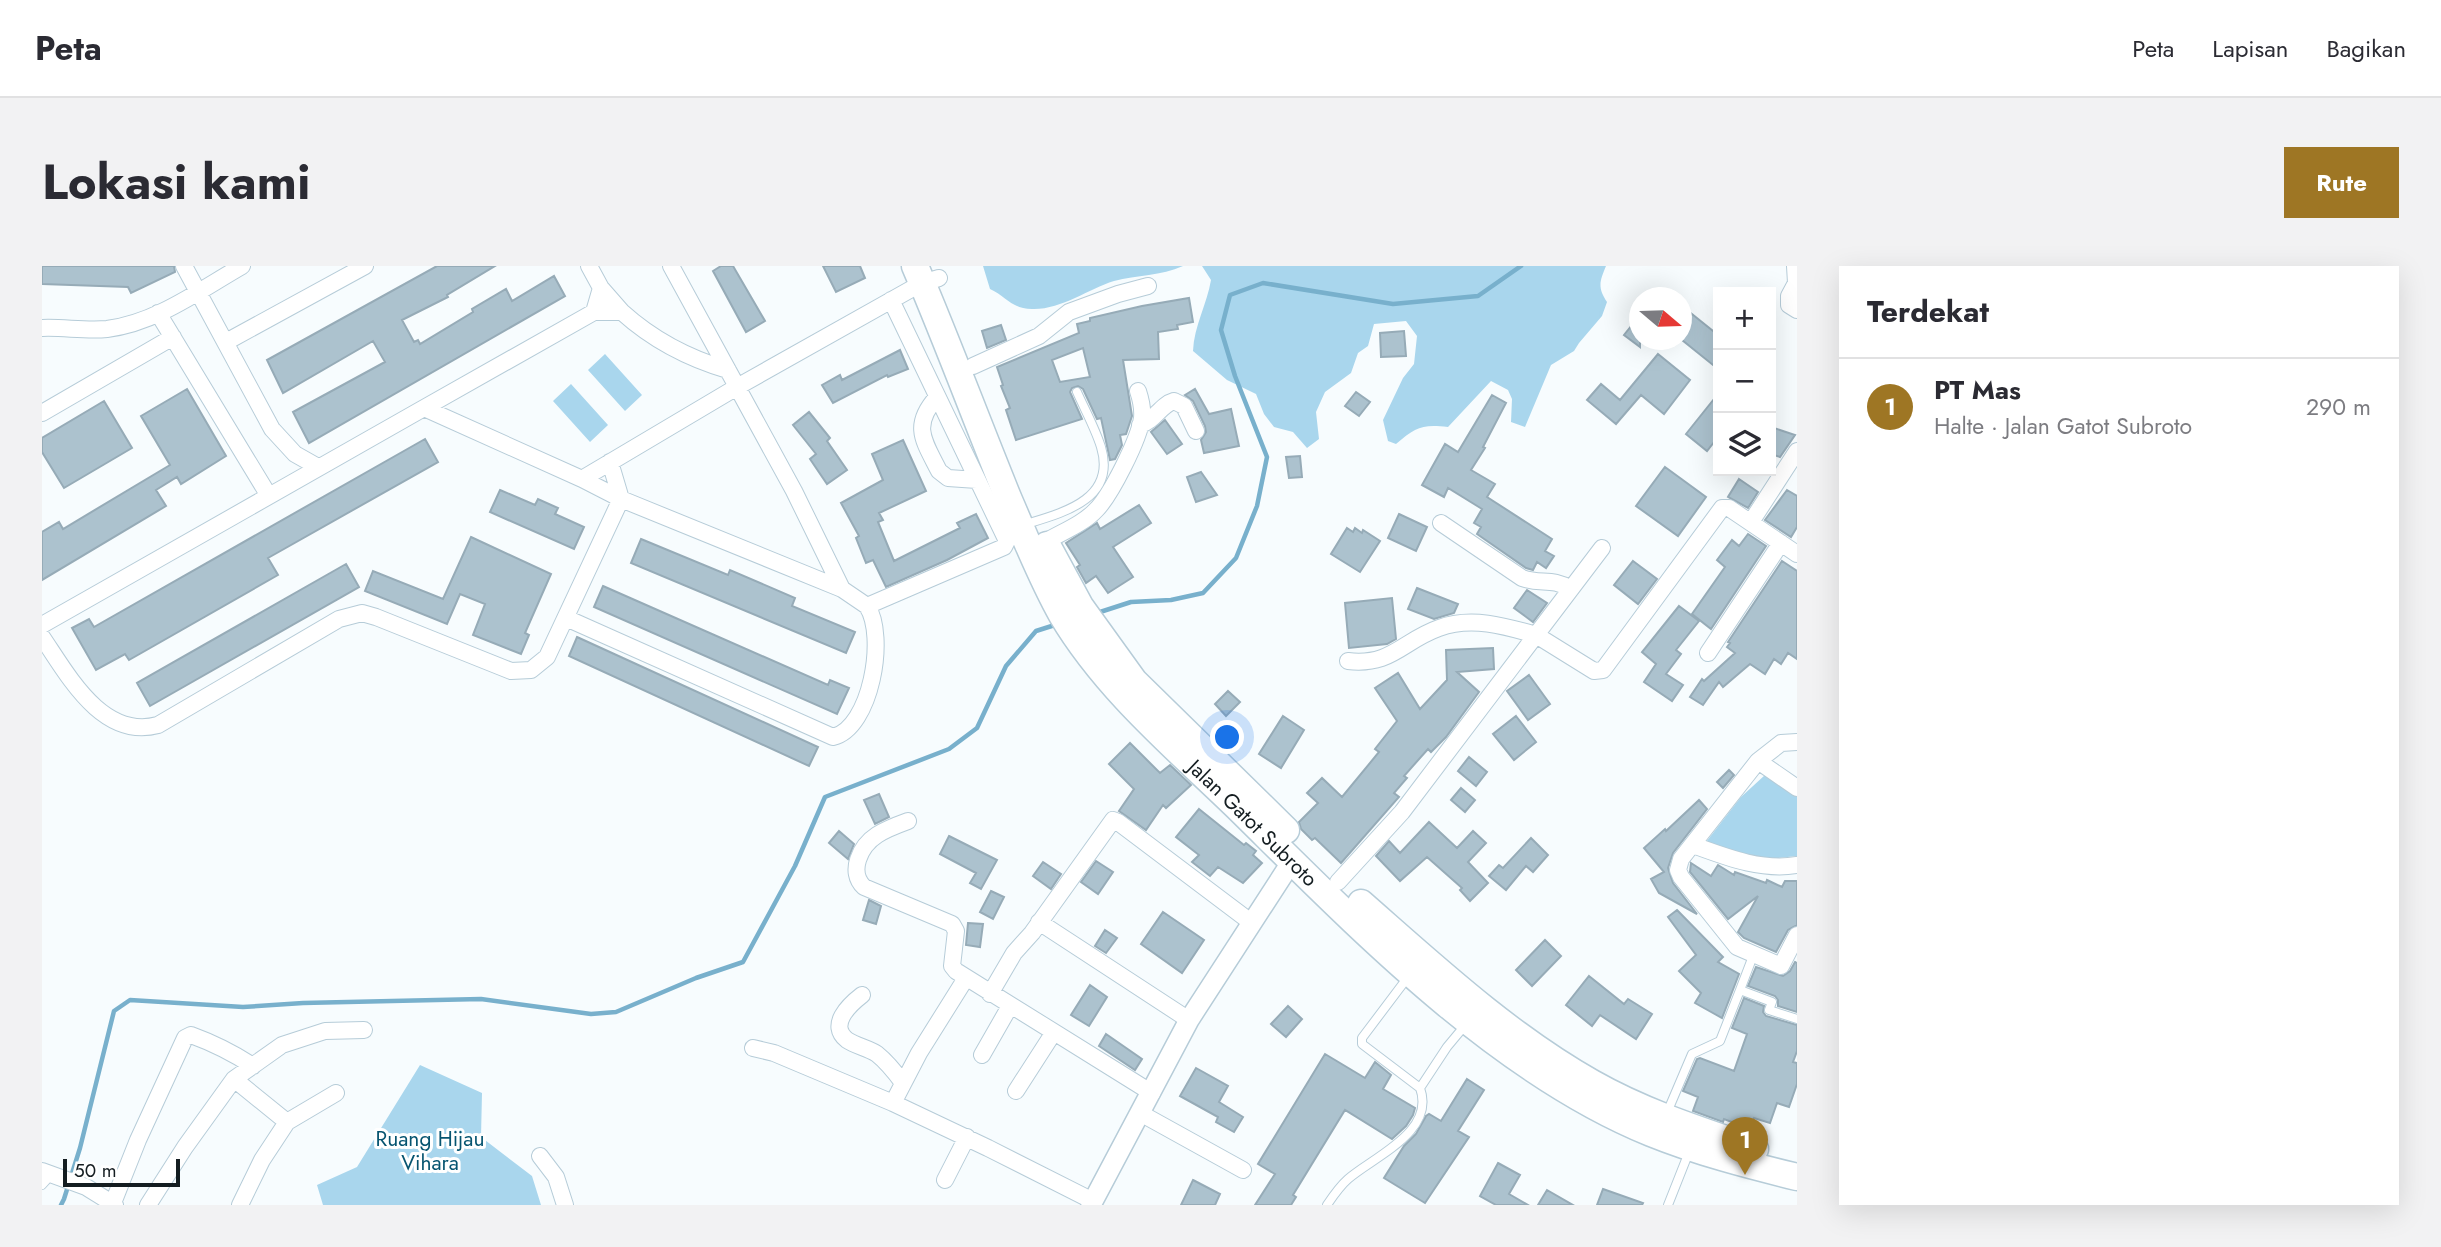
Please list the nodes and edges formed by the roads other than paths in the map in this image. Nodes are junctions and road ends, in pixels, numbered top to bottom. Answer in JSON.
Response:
{"nodes":[{"id":1,"x":184,"y":266,"type":"edge"},
{"id":2,"x":242,"y":266,"type":"edge"},
{"id":3,"x":365,"y":266,"type":"edge"},
{"id":4,"x":589,"y":266,"type":"edge"},
{"id":5,"x":671,"y":266,"type":"edge"},
{"id":6,"x":1795,"y":266,"type":"edge"},
{"id":7,"x":927,"y":273,"type":"edge"},
{"id":8,"x":1148,"y":286,"type":"dead end"},
{"id":9,"x":601,"y":288,"type":"junction"},
{"id":10,"x":197,"y":291,"type":"junction"},
{"id":11,"x":891,"y":300,"type":"junction"},
{"id":12,"x":1797,"y":310,"type":"edge"},
{"id":13,"x":594,"y":312,"type":"junction"},
{"id":14,"x":622,"y":312,"type":"junction"},
{"id":15,"x":159,"y":313,"type":"junction"},
{"id":16,"x":42,"y":328,"type":"edge"},
{"id":17,"x":173,"y":337,"type":"junction"},
{"id":18,"x":226,"y":342,"type":"junction"},
{"id":19,"x":973,"y":366,"type":"junction"},
{"id":20,"x":728,"y":370,"type":"junction"},
{"id":21,"x":737,"y":387,"type":"junction"},
{"id":22,"x":1077,"y":391,"type":"dead end"},
{"id":23,"x":1138,"y":391,"type":"dead end"},
{"id":24,"x":937,"y":397,"type":"junction"},
{"id":25,"x":424,"y":408,"type":"junction"},
{"id":26,"x":42,"y":413,"type":"edge"},
{"id":27,"x":1140,"y":425,"type":"junction"},
{"id":28,"x":1196,"y":431,"type":"dead end"},
{"id":29,"x":1797,"y":451,"type":"edge"},
{"id":30,"x":610,"y":462,"type":"junction"},
{"id":31,"x":318,"y":467,"type":"junction"},
{"id":32,"x":582,"y":479,"type":"junction"},
{"id":33,"x":977,"y":480,"type":"junction"},
{"id":34,"x":269,"y":496,"type":"junction"},
{"id":35,"x":621,"y":499,"type":"junction"},
{"id":36,"x":1751,"y":522,"type":"junction"},
{"id":37,"x":1441,"y":523,"type":"dead end"},
{"id":38,"x":1033,"y":530,"type":"junction"},
{"id":39,"x":1781,"y":543,"type":"junction"},
{"id":40,"x":1602,"y":548,"type":"dead end"},
{"id":41,"x":1797,"y":554,"type":"edge"},
{"id":42,"x":842,"y":589,"type":"junction"},
{"id":43,"x":1571,"y":589,"type":"junction"},
{"id":44,"x":867,"y":606,"type":"junction"},
{"id":45,"x":566,"y":618,"type":"junction"},
{"id":46,"x":42,"y":625,"type":"edge"},
{"id":47,"x":1536,"y":635,"type":"junction"},
{"id":48,"x":42,"y":637,"type":"edge"},
{"id":49,"x":1708,"y":653,"type":"dead end"},
{"id":50,"x":1348,"y":662,"type":"dead end"},
{"id":51,"x":1797,"y":742,"type":"edge"},
{"id":52,"x":1758,"y":761,"type":"junction"},
{"id":53,"x":1797,"y":788,"type":"edge"},
{"id":54,"x":908,"y":821,"type":"dead end"},
{"id":55,"x":1693,"y":845,"type":"junction"},
{"id":56,"x":1298,"y":855,"type":"junction"},
{"id":57,"x":1797,"y":865,"type":"edge"},
{"id":58,"x":1338,"y":881,"type":"junction"},
{"id":59,"x":1039,"y":922,"type":"junction"},
{"id":60,"x":1252,"y":923,"type":"junction"},
{"id":61,"x":1797,"y":934,"type":"edge"},
{"id":62,"x":1753,"y":956,"type":"junction"},
{"id":63,"x":1411,"y":973,"type":"junction"},
{"id":64,"x":966,"y":978,"type":"junction"},
{"id":65,"x":1740,"y":990,"type":"junction"},
{"id":66,"x":990,"y":994,"type":"junction"},
{"id":67,"x":862,"y":995,"type":"dead end"},
{"id":68,"x":1010,"y":1006,"type":"junction"},
{"id":69,"x":1797,"y":1019,"type":"edge"},
{"id":70,"x":1189,"y":1020,"type":"junction"},
{"id":71,"x":1469,"y":1021,"type":"junction"},
{"id":72,"x":364,"y":1030,"type":"dead end"},
{"id":73,"x":1054,"y":1032,"type":"junction"},
{"id":74,"x":753,"y":1048,"type":"dead end"},
{"id":75,"x":982,"y":1055,"type":"dead end"},
{"id":76,"x":253,"y":1066,"type":"junction"},
{"id":77,"x":234,"y":1079,"type":"junction"},
{"id":78,"x":902,"y":1083,"type":"junction"},
{"id":79,"x":1420,"y":1088,"type":"junction"},
{"id":80,"x":1016,"y":1091,"type":"dead end"},
{"id":81,"x":336,"y":1093,"type":"dead end"},
{"id":82,"x":1152,"y":1093,"type":"junction"},
{"id":83,"x":893,"y":1103,"type":"junction"},
{"id":84,"x":1140,"y":1113,"type":"junction"},
{"id":85,"x":1665,"y":1118,"type":"junction"},
{"id":86,"x":287,"y":1122,"type":"junction"},
{"id":87,"x":967,"y":1138,"type":"junction"},
{"id":88,"x":1694,"y":1138,"type":"junction"},
{"id":89,"x":540,"y":1156,"type":"dead end"},
{"id":90,"x":1797,"y":1160,"type":"edge"},
{"id":91,"x":1242,"y":1170,"type":"dead end"},
{"id":92,"x":49,"y":1177,"type":"edge"},
{"id":93,"x":1797,"y":1177,"type":"edge"},
{"id":94,"x":944,"y":1180,"type":"dead end"},
{"id":95,"x":1092,"y":1203,"type":"edge"},
{"id":96,"x":114,"y":1204,"type":"edge"},
{"id":97,"x":148,"y":1205,"type":"edge"},
{"id":98,"x":240,"y":1205,"type":"edge"},
{"id":99,"x":565,"y":1205,"type":"edge"},
{"id":100,"x":1327,"y":1205,"type":"edge"},
{"id":101,"x":1668,"y":1205,"type":"edge"}],
"edges":[{"from":1,"to":10,"type":"street"},
{"from":2,"to":10,"type":"street"},
{"from":3,"to":18,"type":"street"},
{"from":4,"to":9,"type":"street"},
{"from":5,"to":20,"type":"street"},
{"from":6,"to":12,"type":"street"},
{"from":7,"to":11,"type":"street"},
{"from":7,"to":19,"type":"highway","name":"Jalan Gatot Subroto"},
{"from":7,"to":38,"type":"highway","name":"Jalan Gatot Subroto"},
{"from":8,"to":19,"type":"street"},
{"from":9,"to":13,"type":"street"},
{"from":9,"to":14,"type":"street"},
{"from":10,"to":15,"type":"street"},
{"from":10,"to":18,"type":"street"},
{"from":11,"to":21,"type":"street"},
{"from":11,"to":24,"type":"street"},
{"from":13,"to":14,"type":"street"},
{"from":13,"to":25,"type":"street"},
{"from":14,"to":20,"type":"street"},
{"from":15,"to":16,"type":"street"},
{"from":15,"to":17,"type":"street"},
{"from":17,"to":26,"type":"street"},
{"from":17,"to":34,"type":"street"},
{"from":18,"to":31,"type":"street"},
{"from":19,"to":38,"type":"highway","name":"Jalan Gatot Subroto"},
{"from":20,"to":21,"type":"street"},
{"from":21,"to":30,"type":"street"},
{"from":21,"to":42,"type":"street"},
{"from":22,"to":38,"type":"lane"},
{"from":23,"to":27,"type":"street"},
{"from":24,"to":33,"type":"street"},
{"from":24,"to":33,"type":"street"},
{"from":25,"to":31,"type":"street"},
{"from":25,"to":32,"type":"street"},
{"from":27,"to":28,"type":"street"},
{"from":27,"to":38,"type":"street"},
{"from":29,"to":36,"type":"street"},
{"from":30,"to":32,"type":"street"},
{"from":30,"to":35,"type":"street"},
{"from":31,"to":34,"type":"street"},
{"from":32,"to":35,"type":"street"},
{"from":33,"to":44,"type":"street"},
{"from":34,"to":46,"type":"street"},
{"from":35,"to":42,"type":"street"},
{"from":35,"to":45,"type":"street"},
{"from":36,"to":39,"type":"street"},
{"from":36,"to":47,"type":"street"},
{"from":37,"to":43,"type":"street"},
{"from":38,"to":56,"type":"highway","name":"Jalan Gatot Subroto"},
{"from":39,"to":41,"type":"street"},
{"from":39,"to":49,"type":"street"},
{"from":40,"to":43,"type":"street"},
{"from":42,"to":44,"type":"street"},
{"from":43,"to":47,"type":"street"},
{"from":44,"to":45,"type":"street"},
{"from":45,"to":48,"type":"street"},
{"from":47,"to":50,"type":"street"},
{"from":47,"to":58,"type":"street"},
{"from":51,"to":52,"type":"street"},
{"from":52,"to":53,"type":"street"},
{"from":52,"to":55,"type":"street"},
{"from":54,"to":64,"type":"street"},
{"from":55,"to":57,"type":"street"},
{"from":55,"to":62,"type":"street"},
{"from":56,"to":58,"type":"highway","name":"Jalan Gatot Subroto"},
{"from":56,"to":60,"type":"street"},
{"from":56,"to":63,"type":"highway","name":"Jalan Gatot Subroto"},
{"from":58,"to":85,"type":"highway","name":"Jalan Gatot Subroto"},
{"from":59,"to":60,"type":"street"},
{"from":59,"to":66,"type":"street"},
{"from":59,"to":70,"type":"street"},
{"from":60,"to":70,"type":"street"},
{"from":61,"to":62,"type":"street"},
{"from":62,"to":65,"type":"lane"},
{"from":63,"to":71,"type":"highway","name":"Jalan Gatot Subroto"},
{"from":63,"to":79,"type":"lane"},
{"from":64,"to":66,"type":"street"},
{"from":64,"to":78,"type":"street"},
{"from":65,"to":69,"type":"lane"},
{"from":65,"to":85,"type":"lane"},
{"from":66,"to":68,"type":"street"},
{"from":67,"to":78,"type":"street"},
{"from":68,"to":73,"type":"street"},
{"from":68,"to":75,"type":"street"},
{"from":70,"to":82,"type":"street"},
{"from":71,"to":79,"type":"lane"},
{"from":71,"to":88,"type":"highway","name":"Jalan Gatot Subroto"},
{"from":72,"to":76,"type":"street"},
{"from":73,"to":80,"type":"street"},
{"from":73,"to":82,"type":"street"},
{"from":74,"to":83,"type":"street"},
{"from":76,"to":77,"type":"street"},
{"from":76,"to":96,"type":"street"},
{"from":77,"to":86,"type":"street"},
{"from":77,"to":97,"type":"street"},
{"from":78,"to":83,"type":"street"},
{"from":79,"to":100,"type":"lane"},
{"from":81,"to":86,"type":"street"},
{"from":82,"to":84,"type":"street"},
{"from":83,"to":87,"type":"street"},
{"from":84,"to":91,"type":"street"},
{"from":84,"to":95,"type":"street"},
{"from":85,"to":88,"type":"highway","name":"Jalan Gatot Subroto"},
{"from":86,"to":98,"type":"street"},
{"from":87,"to":94,"type":"street"},
{"from":87,"to":95,"type":"street"},
{"from":88,"to":90,"type":"highway","name":"Jalan Gatot Subroto"},
{"from":88,"to":93,"type":"highway","name":"Jalan Gatot Subroto"},
{"from":88,"to":101,"type":"lane"},
{"from":89,"to":99,"type":"street"},
{"from":92,"to":96,"type":"street"}]}
